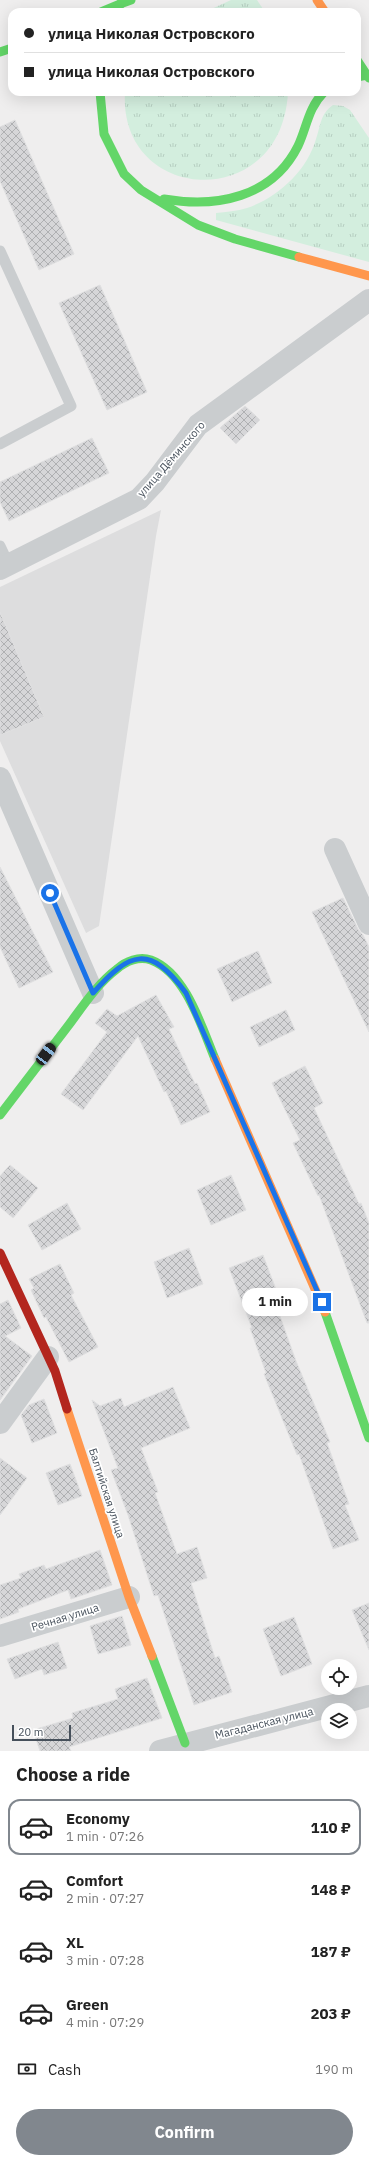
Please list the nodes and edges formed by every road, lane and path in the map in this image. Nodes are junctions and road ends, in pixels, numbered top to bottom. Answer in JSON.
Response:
{"nodes":[{"id":1,"x":131,"y":0,"type":"edge"},
{"id":2,"x":119,"y":8,"type":"edge"},
{"id":3,"x":361,"y":66,"type":"edge"},
{"id":4,"x":368,"y":76,"type":"edge"},
{"id":5,"x":100,"y":96,"type":"edge"},
{"id":6,"x":311,"y":96,"type":"edge"},
{"id":7,"x":321,"y":96,"type":"edge"},
{"id":8,"x":309,"y":111,"type":"junction"},
{"id":9,"x":141,"y":190,"type":"junction"},
{"id":10,"x":0,"y":251,"type":"edge"},
{"id":11,"x":369,"y":276,"type":"edge"},
{"id":12,"x":369,"y":300,"type":"edge"},
{"id":13,"x":0,"y":444,"type":"edge"},
{"id":14,"x":0,"y":546,"type":"edge"},
{"id":15,"x":5,"y":567,"type":"edge"},
{"id":16,"x":0,"y":778,"type":"edge"},
{"id":17,"x":335,"y":849,"type":"dead end"},
{"id":18,"x":369,"y":924,"type":"edge"},
{"id":19,"x":93,"y":993,"type":"junction"},
{"id":20,"x":0,"y":1115,"type":"edge"},
{"id":21,"x":0,"y":1253,"type":"edge"},
{"id":22,"x":48,"y":1357,"type":"junction"},
{"id":23,"x":0,"y":1423,"type":"edge"},
{"id":24,"x":369,"y":1438,"type":"edge"},
{"id":25,"x":129,"y":1597,"type":"junction"},
{"id":26,"x":0,"y":1636,"type":"edge"},
{"id":27,"x":369,"y":1696,"type":"edge"},
{"id":28,"x":186,"y":1743,"type":"junction"},
{"id":29,"x":160,"y":1751,"type":"edge"}],
"edges":[{"from":1,"to":2,"type":"street"},
{"from":3,"to":4,"type":"street"},
{"from":5,"to":9,"type":"street"},
{"from":6,"to":8,"type":"street"},
{"from":7,"to":8,"type":"street"},
{"from":8,"to":9,"type":"street"},
{"from":9,"to":11,"type":"street"},
{"from":10,"to":13,"type":"lane"},
{"from":12,"to":15,"type":"street","name":"улица Дёминского"},
{"from":14,"to":15,"type":"lane"},
{"from":16,"to":19,"type":"street"},
{"from":17,"to":18,"type":"street"},
{"from":19,"to":20,"type":"street"},
{"from":19,"to":24,"type":"street"},
{"from":21,"to":22,"type":"street","name":"Балтийская улица"},
{"from":22,"to":23,"type":"street"},
{"from":22,"to":25,"type":"street","name":"Балтийская улица"},
{"from":25,"to":26,"type":"street","name":"Речная улица"},
{"from":25,"to":28,"type":"street","name":"Балтийская улица"},
{"from":27,"to":28,"type":"street","name":"Магаданская улица"},
{"from":28,"to":29,"type":"street","name":"Магаданская улица"}]}
